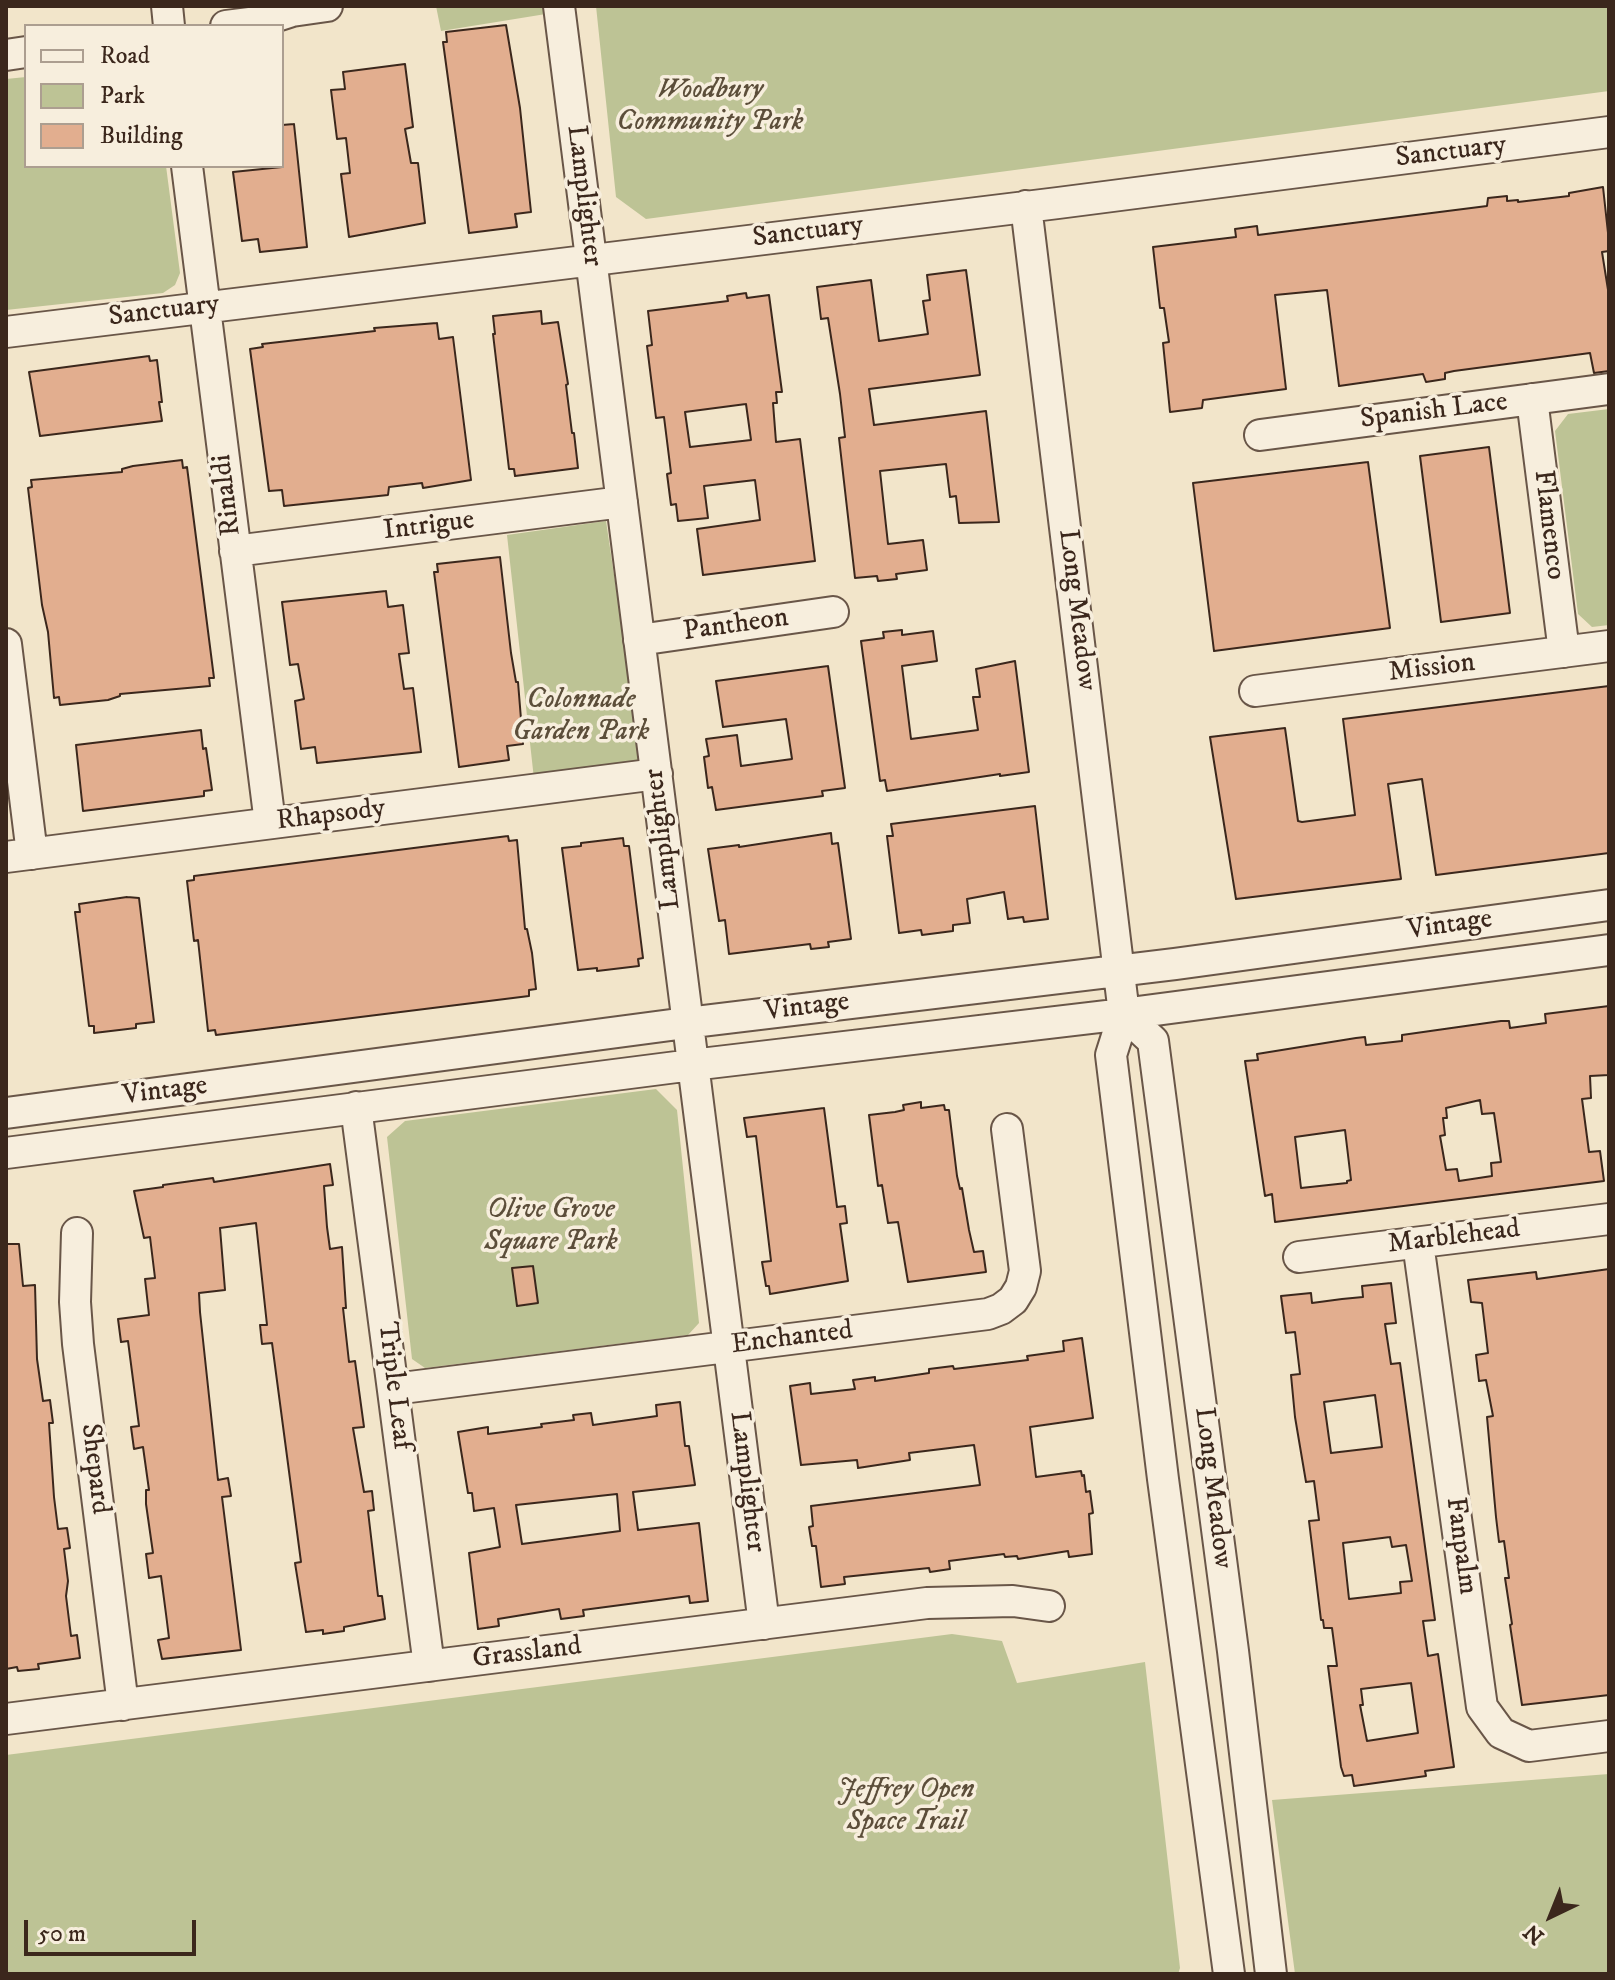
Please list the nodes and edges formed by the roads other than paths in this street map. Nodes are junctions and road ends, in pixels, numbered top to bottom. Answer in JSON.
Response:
{"nodes":[{"id":1,"x":327,"y":6,"type":"edge"},
{"id":2,"x":559,"y":6,"type":"edge"},
{"id":3,"x":242,"y":24,"type":"edge"},
{"id":4,"x":1609,"y":132,"type":"edge"},
{"id":5,"x":187,"y":168,"type":"edge"},
{"id":6,"x":1026,"y":206,"type":"junction"},
{"id":7,"x":591,"y":258,"type":"junction"},
{"id":8,"x":205,"y":307,"type":"junction"},
{"id":9,"x":6,"y":332,"type":"edge"},
{"id":10,"x":1609,"y":389,"type":"edge"},
{"id":11,"x":1532,"y":399,"type":"junction"},
{"id":12,"x":1260,"y":435,"type":"dead end"},
{"id":13,"x":622,"y":502,"type":"junction"},
{"id":14,"x":235,"y":551,"type":"junction"},
{"id":15,"x":833,"y":612,"type":"dead end"},
{"id":16,"x":639,"y":640,"type":"junction"},
{"id":17,"x":6,"y":644,"type":"edge"},
{"id":18,"x":1609,"y":646,"type":"edge"},
{"id":19,"x":1564,"y":652,"type":"junction"},
{"id":20,"x":1255,"y":691,"type":"dead end"},
{"id":21,"x":657,"y":774,"type":"junction"},
{"id":22,"x":270,"y":823,"type":"junction"},
{"id":23,"x":19,"y":855,"type":"edge"},
{"id":24,"x":1609,"y":905,"type":"edge"},
{"id":25,"x":1609,"y":950,"type":"edge"},
{"id":26,"x":1119,"y":970,"type":"junction"},
{"id":27,"x":1124,"y":1014,"type":"junction"},
{"id":28,"x":686,"y":1023,"type":"junction"},
{"id":29,"x":692,"y":1065,"type":"junction"},
{"id":30,"x":356,"y":1107,"type":"junction"},
{"id":31,"x":6,"y":1113,"type":"edge"},
{"id":32,"x":1007,"y":1129,"type":"dead end"},
{"id":33,"x":6,"y":1153,"type":"edge"},
{"id":34,"x":1609,"y":1219,"type":"edge"},
{"id":35,"x":77,"y":1233,"type":"dead end"},
{"id":36,"x":1418,"y":1243,"type":"junction"},
{"id":37,"x":1299,"y":1257,"type":"dead end"},
{"id":38,"x":729,"y":1347,"type":"junction"},
{"id":39,"x":394,"y":1389,"type":"junction"},
{"id":40,"x":1049,"y":1606,"type":"dead end"},
{"id":41,"x":764,"y":1624,"type":"junction"},
{"id":42,"x":429,"y":1666,"type":"junction"},
{"id":43,"x":123,"y":1705,"type":"junction"},
{"id":44,"x":6,"y":1719,"type":"edge"},
{"id":45,"x":1609,"y":1736,"type":"edge"},
{"id":46,"x":1229,"y":1974,"type":"edge"},
{"id":47,"x":1271,"y":1974,"type":"edge"}],
"edges":[{"from":1,"to":3,"type":"street"},
{"from":2,"to":7,"type":"street","name":"Lamplighter"},
{"from":4,"to":6,"type":"street","name":"Sanctuary"},
{"from":5,"to":8,"type":"street","name":"Rinaldi"},
{"from":6,"to":7,"type":"street","name":"Sanctuary"},
{"from":6,"to":26,"type":"street","name":"Long Meadow"},
{"from":7,"to":8,"type":"street","name":"Sanctuary"},
{"from":7,"to":13,"type":"street","name":"Lamplighter"},
{"from":8,"to":9,"type":"street","name":"Sanctuary"},
{"from":8,"to":14,"type":"street","name":"Rinaldi"},
{"from":10,"to":11,"type":"street","name":"Spanish Lace"},
{"from":11,"to":12,"type":"street","name":"Spanish Lace"},
{"from":11,"to":19,"type":"street","name":"Flamenco"},
{"from":13,"to":14,"type":"street","name":"Intrigue"},
{"from":13,"to":16,"type":"street","name":"Lamplighter"},
{"from":14,"to":22,"type":"street","name":"Rinaldi"},
{"from":15,"to":16,"type":"street","name":"Pantheon"},
{"from":16,"to":21,"type":"street","name":"Lamplighter"},
{"from":17,"to":23,"type":"street"},
{"from":18,"to":19,"type":"street","name":"Mission"},
{"from":19,"to":20,"type":"street","name":"Mission"},
{"from":21,"to":22,"type":"street","name":"Rhapsody"},
{"from":21,"to":28,"type":"street","name":"Lamplighter"},
{"from":22,"to":23,"type":"street","name":"Rhapsody"},
{"from":24,"to":26,"type":"street","name":"Vintage"},
{"from":25,"to":27,"type":"street","name":"Vintage"},
{"from":26,"to":27,"type":"street","name":"Long Meadow"},
{"from":26,"to":28,"type":"street","name":"Vintage"},
{"from":27,"to":29,"type":"street","name":"Vintage"},
{"from":27,"to":46,"type":"street","name":"Long Meadow"},
{"from":27,"to":47,"type":"street","name":"Long Meadow"},
{"from":28,"to":29,"type":"street","name":"Lamplighter"},
{"from":28,"to":31,"type":"street","name":"Vintage"},
{"from":29,"to":30,"type":"street","name":"Vintage"},
{"from":29,"to":38,"type":"street","name":"Lamplighter"},
{"from":30,"to":33,"type":"street","name":"Vintage"},
{"from":30,"to":39,"type":"street","name":"Triple Leaf"},
{"from":32,"to":38,"type":"street","name":"Enchanted"},
{"from":34,"to":36,"type":"street","name":"Marblehead"},
{"from":35,"to":43,"type":"street","name":"Shepard"},
{"from":36,"to":37,"type":"street","name":"Marblehead"},
{"from":36,"to":45,"type":"street","name":"Fanpalm"},
{"from":38,"to":39,"type":"street","name":"Enchanted"},
{"from":38,"to":41,"type":"street","name":"Lamplighter"},
{"from":39,"to":42,"type":"street","name":"Triple Leaf"},
{"from":40,"to":41,"type":"street","name":"Grassland"},
{"from":41,"to":42,"type":"street","name":"Grassland"},
{"from":42,"to":43,"type":"street","name":"Grassland"},
{"from":43,"to":44,"type":"street","name":"Grassland"}]}
